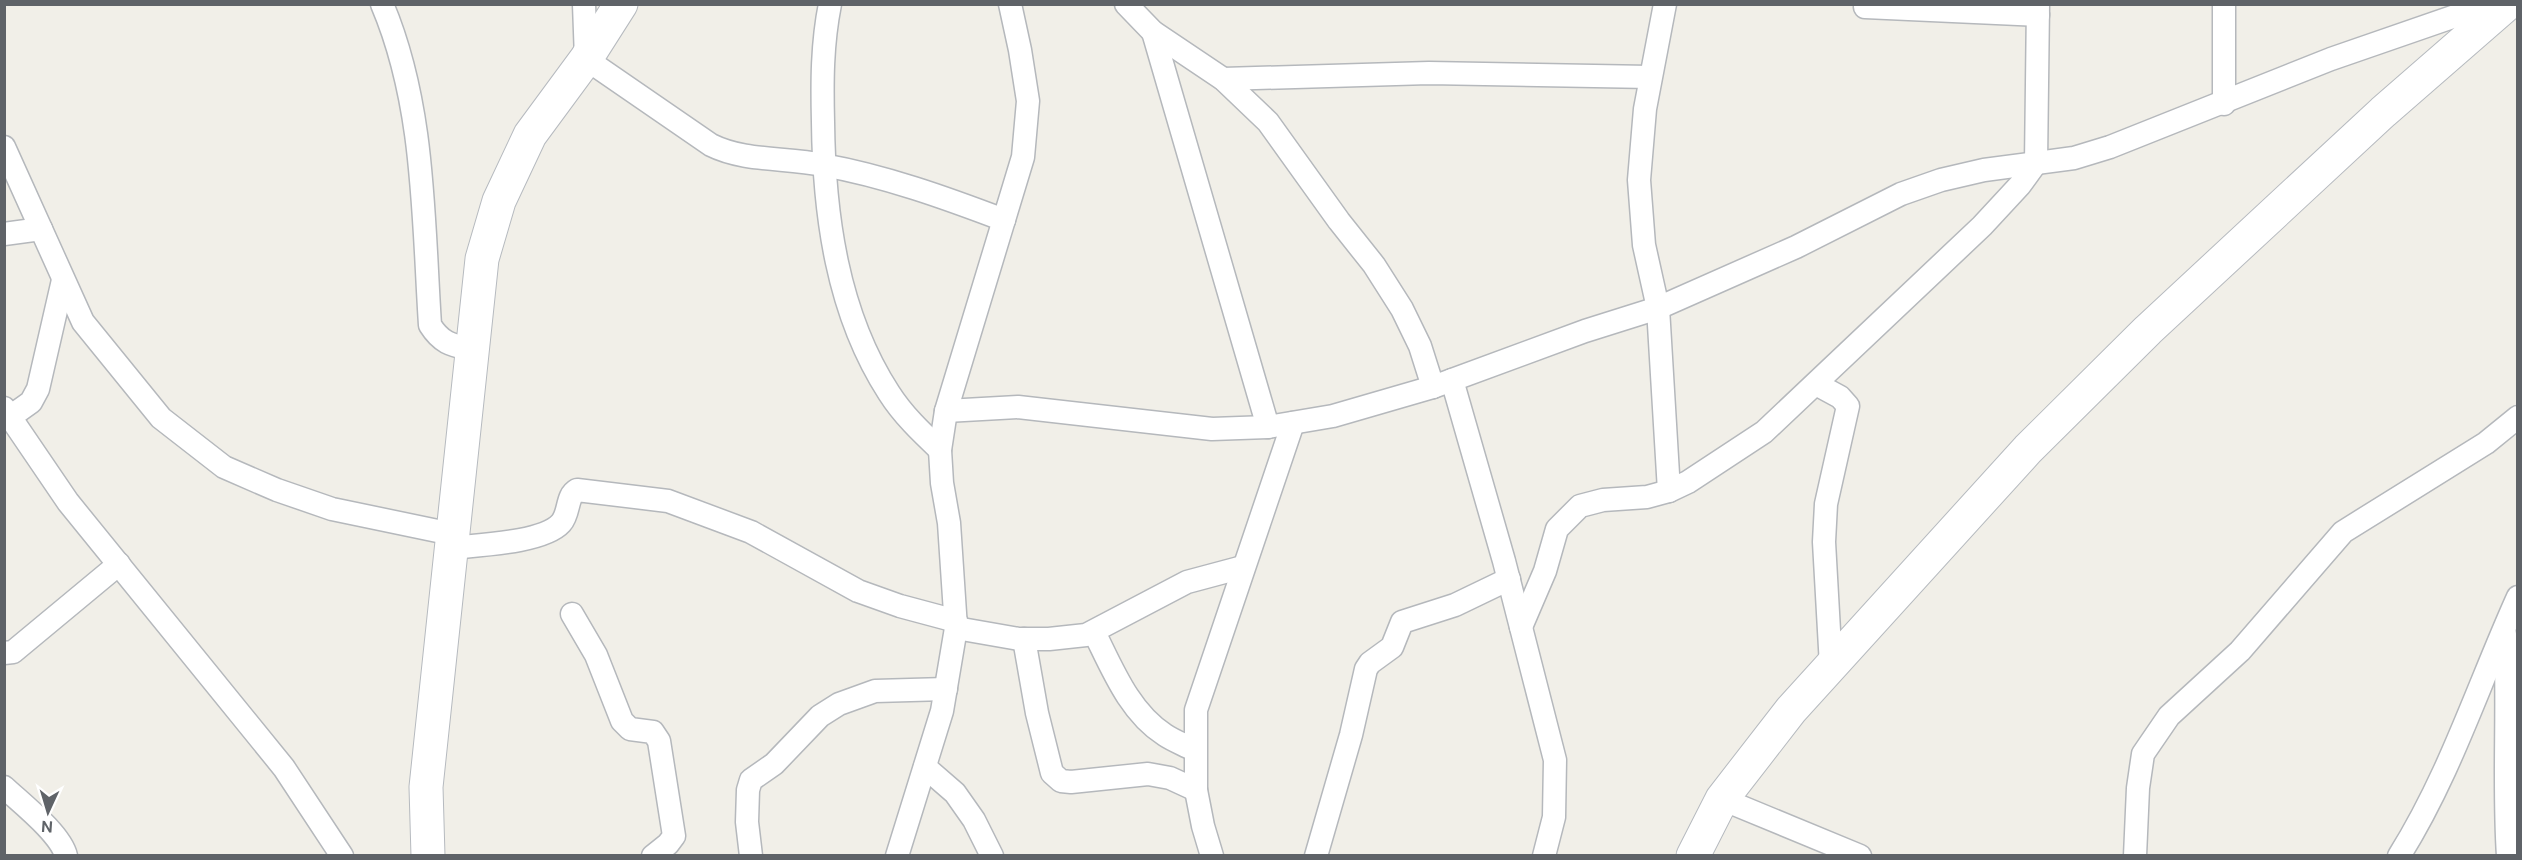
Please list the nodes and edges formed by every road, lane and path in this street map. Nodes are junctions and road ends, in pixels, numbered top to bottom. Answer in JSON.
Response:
{"nodes":[{"id":1,"x":382,"y":4,"type":"edge"},
{"id":2,"x":584,"y":4,"type":"edge"},
{"id":3,"x":621,"y":4,"type":"edge"},
{"id":4,"x":830,"y":4,"type":"edge"},
{"id":5,"x":1010,"y":4,"type":"edge"},
{"id":6,"x":1126,"y":4,"type":"edge"},
{"id":7,"x":1665,"y":4,"type":"edge"},
{"id":8,"x":2224,"y":4,"type":"edge"},
{"id":9,"x":2490,"y":4,"type":"edge"},
{"id":10,"x":2507,"y":4,"type":"edge"},
{"id":11,"x":1865,"y":7,"type":"dead end"},
{"id":12,"x":2038,"y":10,"type":"edge"},
{"id":13,"x":1153,"y":32,"type":"junction"},
{"id":14,"x":586,"y":59,"type":"junction"},
{"id":15,"x":1650,"y":77,"type":"junction"},
{"id":16,"x":1223,"y":79,"type":"junction"},
{"id":17,"x":2224,"y":104,"type":"junction"},
{"id":18,"x":4,"y":147,"type":"edge"},
{"id":19,"x":2036,"y":163,"type":"junction"},
{"id":20,"x":824,"y":165,"type":"junction"},
{"id":21,"x":1004,"y":220,"type":"junction"},
{"id":22,"x":41,"y":229,"type":"junction"},
{"id":23,"x":4,"y":234,"type":"edge"},
{"id":24,"x":63,"y":280,"type":"junction"},
{"id":25,"x":1658,"y":308,"type":"junction"},
{"id":26,"x":472,"y":350,"type":"junction"},
{"id":27,"x":1442,"y":384,"type":"junction"},
{"id":28,"x":1816,"y":384,"type":"junction"},
{"id":29,"x":946,"y":411,"type":"junction"},
{"id":30,"x":7,"y":413,"type":"edge"},
{"id":31,"x":2517,"y":417,"type":"edge"},
{"id":32,"x":1293,"y":423,"type":"junction"},
{"id":33,"x":1268,"y":427,"type":"junction"},
{"id":34,"x":939,"y":450,"type":"junction"},
{"id":35,"x":1669,"y":491,"type":"junction"},
{"id":36,"x":452,"y":541,"type":"junction"},
{"id":37,"x":119,"y":564,"type":"junction"},
{"id":38,"x":1243,"y":567,"type":"junction"},
{"id":39,"x":1509,"y":579,"type":"junction"},
{"id":40,"x":2517,"y":597,"type":"edge"},
{"id":41,"x":572,"y":614,"type":"dead end"},
{"id":42,"x":956,"y":624,"type":"junction"},
{"id":43,"x":1521,"y":627,"type":"junction"},
{"id":44,"x":2504,"y":627,"type":"junction"},
{"id":45,"x":1094,"y":632,"type":"junction"},
{"id":46,"x":1024,"y":639,"type":"junction"},
{"id":47,"x":4,"y":653,"type":"edge"},
{"id":48,"x":1831,"y":666,"type":"junction"},
{"id":49,"x":946,"y":689,"type":"junction"},
{"id":50,"x":1194,"y":750,"type":"junction"},
{"id":51,"x":925,"y":767,"type":"junction"},
{"id":52,"x":4,"y":788,"type":"edge"},
{"id":53,"x":1196,"y":790,"type":"junction"},
{"id":54,"x":1722,"y":799,"type":"junction"},
{"id":55,"x":66,"y":855,"type":"edge"},
{"id":56,"x":342,"y":855,"type":"edge"},
{"id":57,"x":428,"y":855,"type":"edge"},
{"id":58,"x":653,"y":855,"type":"edge"},
{"id":59,"x":751,"y":855,"type":"edge"},
{"id":60,"x":897,"y":855,"type":"edge"},
{"id":61,"x":992,"y":855,"type":"edge"},
{"id":62,"x":1212,"y":855,"type":"edge"},
{"id":63,"x":1316,"y":855,"type":"edge"},
{"id":64,"x":1544,"y":855,"type":"edge"},
{"id":65,"x":1693,"y":855,"type":"edge"},
{"id":66,"x":1860,"y":855,"type":"edge"},
{"id":67,"x":2135,"y":855,"type":"edge"},
{"id":68,"x":2399,"y":855,"type":"edge"},
{"id":69,"x":2508,"y":855,"type":"edge"}],
"edges":[{"from":1,"to":26,"type":"street"},
{"from":2,"to":14,"type":"street"},
{"from":3,"to":14,"type":"street"},
{"from":4,"to":20,"type":"street"},
{"from":5,"to":21,"type":"street"},
{"from":6,"to":13,"type":"street"},
{"from":7,"to":15,"type":"street"},
{"from":8,"to":17,"type":"street"},
{"from":9,"to":17,"type":"street"},
{"from":10,"to":48,"type":"street"},
{"from":11,"to":12,"type":"street"},
{"from":12,"to":19,"type":"street"},
{"from":13,"to":16,"type":"street"},
{"from":13,"to":33,"type":"street"},
{"from":14,"to":20,"type":"street"},
{"from":14,"to":26,"type":"street"},
{"from":15,"to":16,"type":"street"},
{"from":15,"to":25,"type":"street"},
{"from":16,"to":27,"type":"street"},
{"from":17,"to":19,"type":"street"},
{"from":18,"to":22,"type":"street"},
{"from":19,"to":25,"type":"street"},
{"from":19,"to":28,"type":"street"},
{"from":20,"to":21,"type":"street"},
{"from":20,"to":34,"type":"street"},
{"from":21,"to":29,"type":"street"},
{"from":22,"to":23,"type":"street"},
{"from":22,"to":24,"type":"street"},
{"from":24,"to":30,"type":"street"},
{"from":24,"to":36,"type":"street"},
{"from":25,"to":27,"type":"street"},
{"from":25,"to":35,"type":"street"},
{"from":26,"to":36,"type":"street"},
{"from":27,"to":32,"type":"street"},
{"from":27,"to":39,"type":"street"},
{"from":28,"to":35,"type":"street"},
{"from":28,"to":48,"type":"street"},
{"from":29,"to":33,"type":"street"},
{"from":29,"to":34,"type":"street"},
{"from":30,"to":37,"type":"street"},
{"from":31,"to":67,"type":"street"},
{"from":32,"to":33,"type":"street"},
{"from":32,"to":38,"type":"street"},
{"from":34,"to":42,"type":"street"},
{"from":35,"to":43,"type":"street"},
{"from":36,"to":42,"type":"street"},
{"from":36,"to":57,"type":"street"},
{"from":37,"to":47,"type":"street"},
{"from":37,"to":56,"type":"street"},
{"from":38,"to":45,"type":"street"},
{"from":38,"to":50,"type":"street"},
{"from":39,"to":43,"type":"street"},
{"from":39,"to":63,"type":"street"},
{"from":40,"to":44,"type":"street"},
{"from":41,"to":58,"type":"street"},
{"from":42,"to":46,"type":"street"},
{"from":42,"to":49,"type":"street"},
{"from":43,"to":64,"type":"street"},
{"from":44,"to":68,"type":"street"},
{"from":44,"to":69,"type":"street"},
{"from":45,"to":46,"type":"street"},
{"from":45,"to":50,"type":"street"},
{"from":46,"to":53,"type":"street"},
{"from":48,"to":54,"type":"street"},
{"from":49,"to":51,"type":"street"},
{"from":49,"to":59,"type":"street"},
{"from":50,"to":53,"type":"street"},
{"from":51,"to":60,"type":"street"},
{"from":51,"to":61,"type":"street"},
{"from":52,"to":55,"type":"street"},
{"from":53,"to":62,"type":"street"},
{"from":54,"to":65,"type":"street"},
{"from":54,"to":66,"type":"street"}]}
